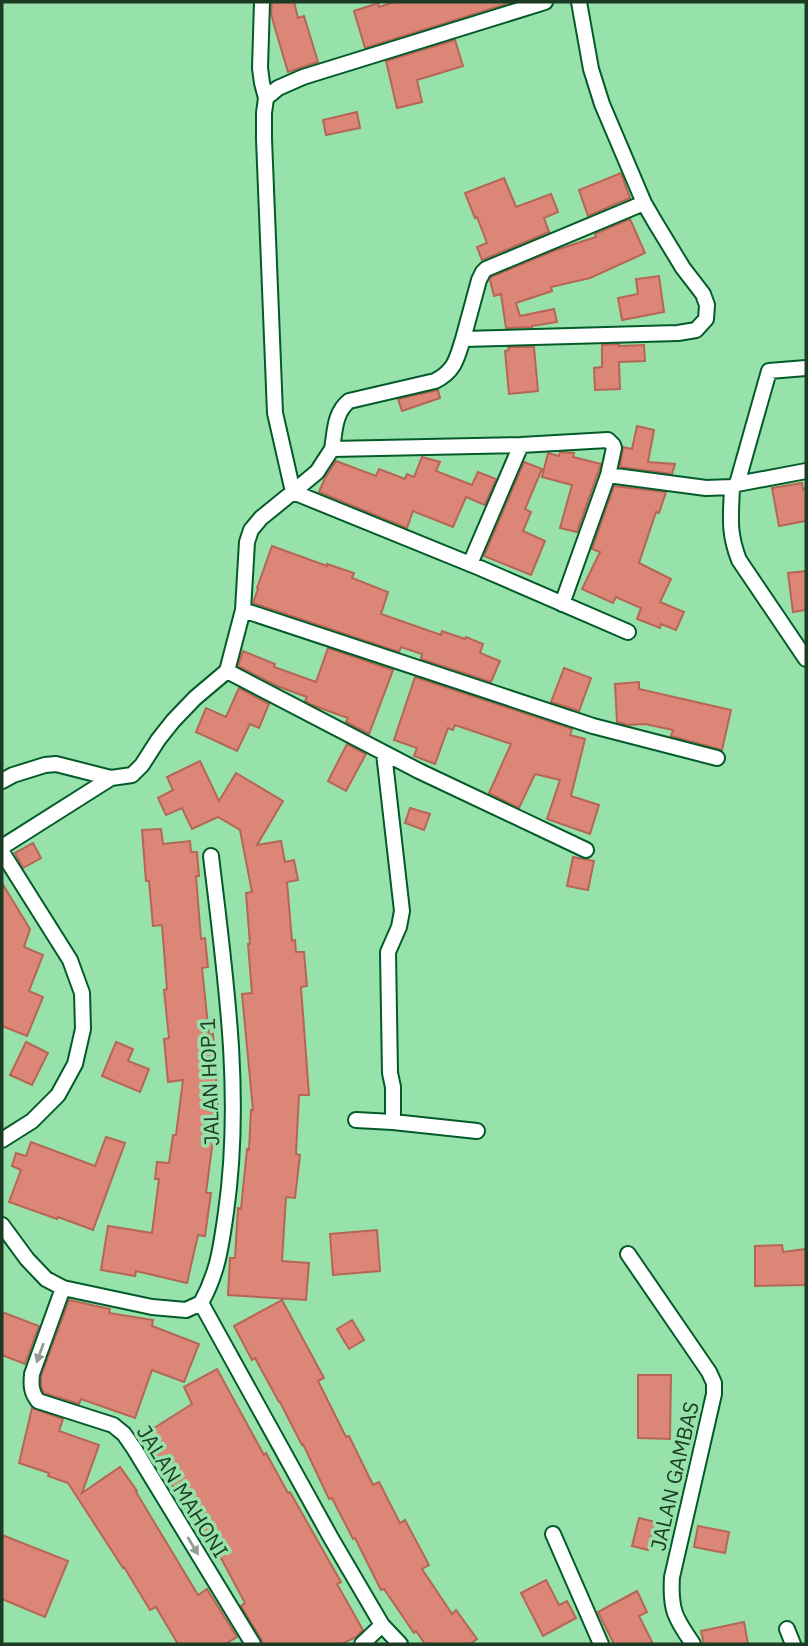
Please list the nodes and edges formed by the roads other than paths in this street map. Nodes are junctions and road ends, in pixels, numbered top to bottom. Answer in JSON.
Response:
{"nodes":[{"id":1,"x":262,"y":2,"type":"edge"},
{"id":2,"x":545,"y":2,"type":"edge"},
{"id":3,"x":579,"y":2,"type":"edge"},
{"id":4,"x":267,"y":98,"type":"junction"},
{"id":5,"x":645,"y":203,"type":"junction"},
{"id":6,"x":463,"y":339,"type":"junction"},
{"id":7,"x":806,"y":368,"type":"edge"},
{"id":8,"x":521,"y":445,"type":"junction"},
{"id":9,"x":332,"y":449,"type":"junction"},
{"id":10,"x":806,"y":471,"type":"edge"},
{"id":11,"x":608,"y":475,"type":"junction"},
{"id":12,"x":734,"y":485,"type":"junction"},
{"id":13,"x":293,"y":492,"type":"junction"},
{"id":14,"x":471,"y":564,"type":"junction"},
{"id":15,"x":562,"y":604,"type":"junction"},
{"id":16,"x":243,"y":610,"type":"junction"},
{"id":17,"x":628,"y":632,"type":"dead end"},
{"id":18,"x":806,"y":659,"type":"edge"},
{"id":19,"x":227,"y":671,"type":"junction"},
{"id":20,"x":384,"y":753,"type":"junction"},
{"id":21,"x":717,"y":758,"type":"dead end"},
{"id":22,"x":111,"y":778,"type":"junction"},
{"id":23,"x":2,"y":781,"type":"edge"},
{"id":24,"x":2,"y":849,"type":"edge"},
{"id":25,"x":586,"y":850,"type":"dead end"},
{"id":26,"x":211,"y":856,"type":"dead end"},
{"id":27,"x":356,"y":1120,"type":"dead end"},
{"id":28,"x":393,"y":1122,"type":"junction"},
{"id":29,"x":477,"y":1131,"type":"dead end"},
{"id":30,"x":2,"y":1140,"type":"edge"},
{"id":31,"x":2,"y":1225,"type":"edge"},
{"id":32,"x":628,"y":1254,"type":"dead end"},
{"id":33,"x":63,"y":1288,"type":"junction"},
{"id":34,"x":201,"y":1303,"type":"junction"},
{"id":35,"x":553,"y":1534,"type":"dead end"},
{"id":36,"x":382,"y":1625,"type":"junction"},
{"id":37,"x":787,"y":1629,"type":"dead end"},
{"id":38,"x":253,"y":1644,"type":"edge"},
{"id":39,"x":362,"y":1644,"type":"edge"},
{"id":40,"x":400,"y":1644,"type":"edge"},
{"id":41,"x":601,"y":1644,"type":"edge"},
{"id":42,"x":693,"y":1644,"type":"edge"},
{"id":43,"x":793,"y":1644,"type":"edge"}],
"edges":[{"from":1,"to":4,"type":"street"},
{"from":2,"to":4,"type":"street"},
{"from":3,"to":5,"type":"street"},
{"from":4,"to":13,"type":"street"},
{"from":5,"to":6,"type":"street"},
{"from":5,"to":6,"type":"street"},
{"from":6,"to":9,"type":"street"},
{"from":7,"to":12,"type":"street"},
{"from":8,"to":9,"type":"street"},
{"from":8,"to":11,"type":"street"},
{"from":8,"to":14,"type":"street"},
{"from":9,"to":13,"type":"street"},
{"from":10,"to":12,"type":"street"},
{"from":11,"to":12,"type":"street"},
{"from":11,"to":15,"type":"street"},
{"from":12,"to":18,"type":"street"},
{"from":13,"to":14,"type":"street"},
{"from":13,"to":16,"type":"street"},
{"from":14,"to":15,"type":"street"},
{"from":15,"to":17,"type":"street"},
{"from":16,"to":19,"type":"street"},
{"from":16,"to":21,"type":"street"},
{"from":19,"to":20,"type":"street"},
{"from":19,"to":22,"type":"street"},
{"from":20,"to":25,"type":"street"},
{"from":20,"to":28,"type":"street"},
{"from":22,"to":23,"type":"street"},
{"from":22,"to":24,"type":"street"},
{"from":24,"to":30,"type":"street"},
{"from":26,"to":34,"type":"street","name":"JALAN HOP 1"},
{"from":27,"to":28,"type":"street"},
{"from":28,"to":29,"type":"street"},
{"from":31,"to":33,"type":"street"},
{"from":32,"to":42,"type":"street","name":"JALAN GAMBAS"},
{"from":33,"to":34,"type":"street"},
{"from":33,"to":38,"type":"street","name":"JALAN MAHONI","one_way":true},
{"from":34,"to":36,"type":"street"},
{"from":35,"to":41,"type":"street"},
{"from":36,"to":39,"type":"street"},
{"from":36,"to":40,"type":"street"},
{"from":37,"to":43,"type":"street"}]}
